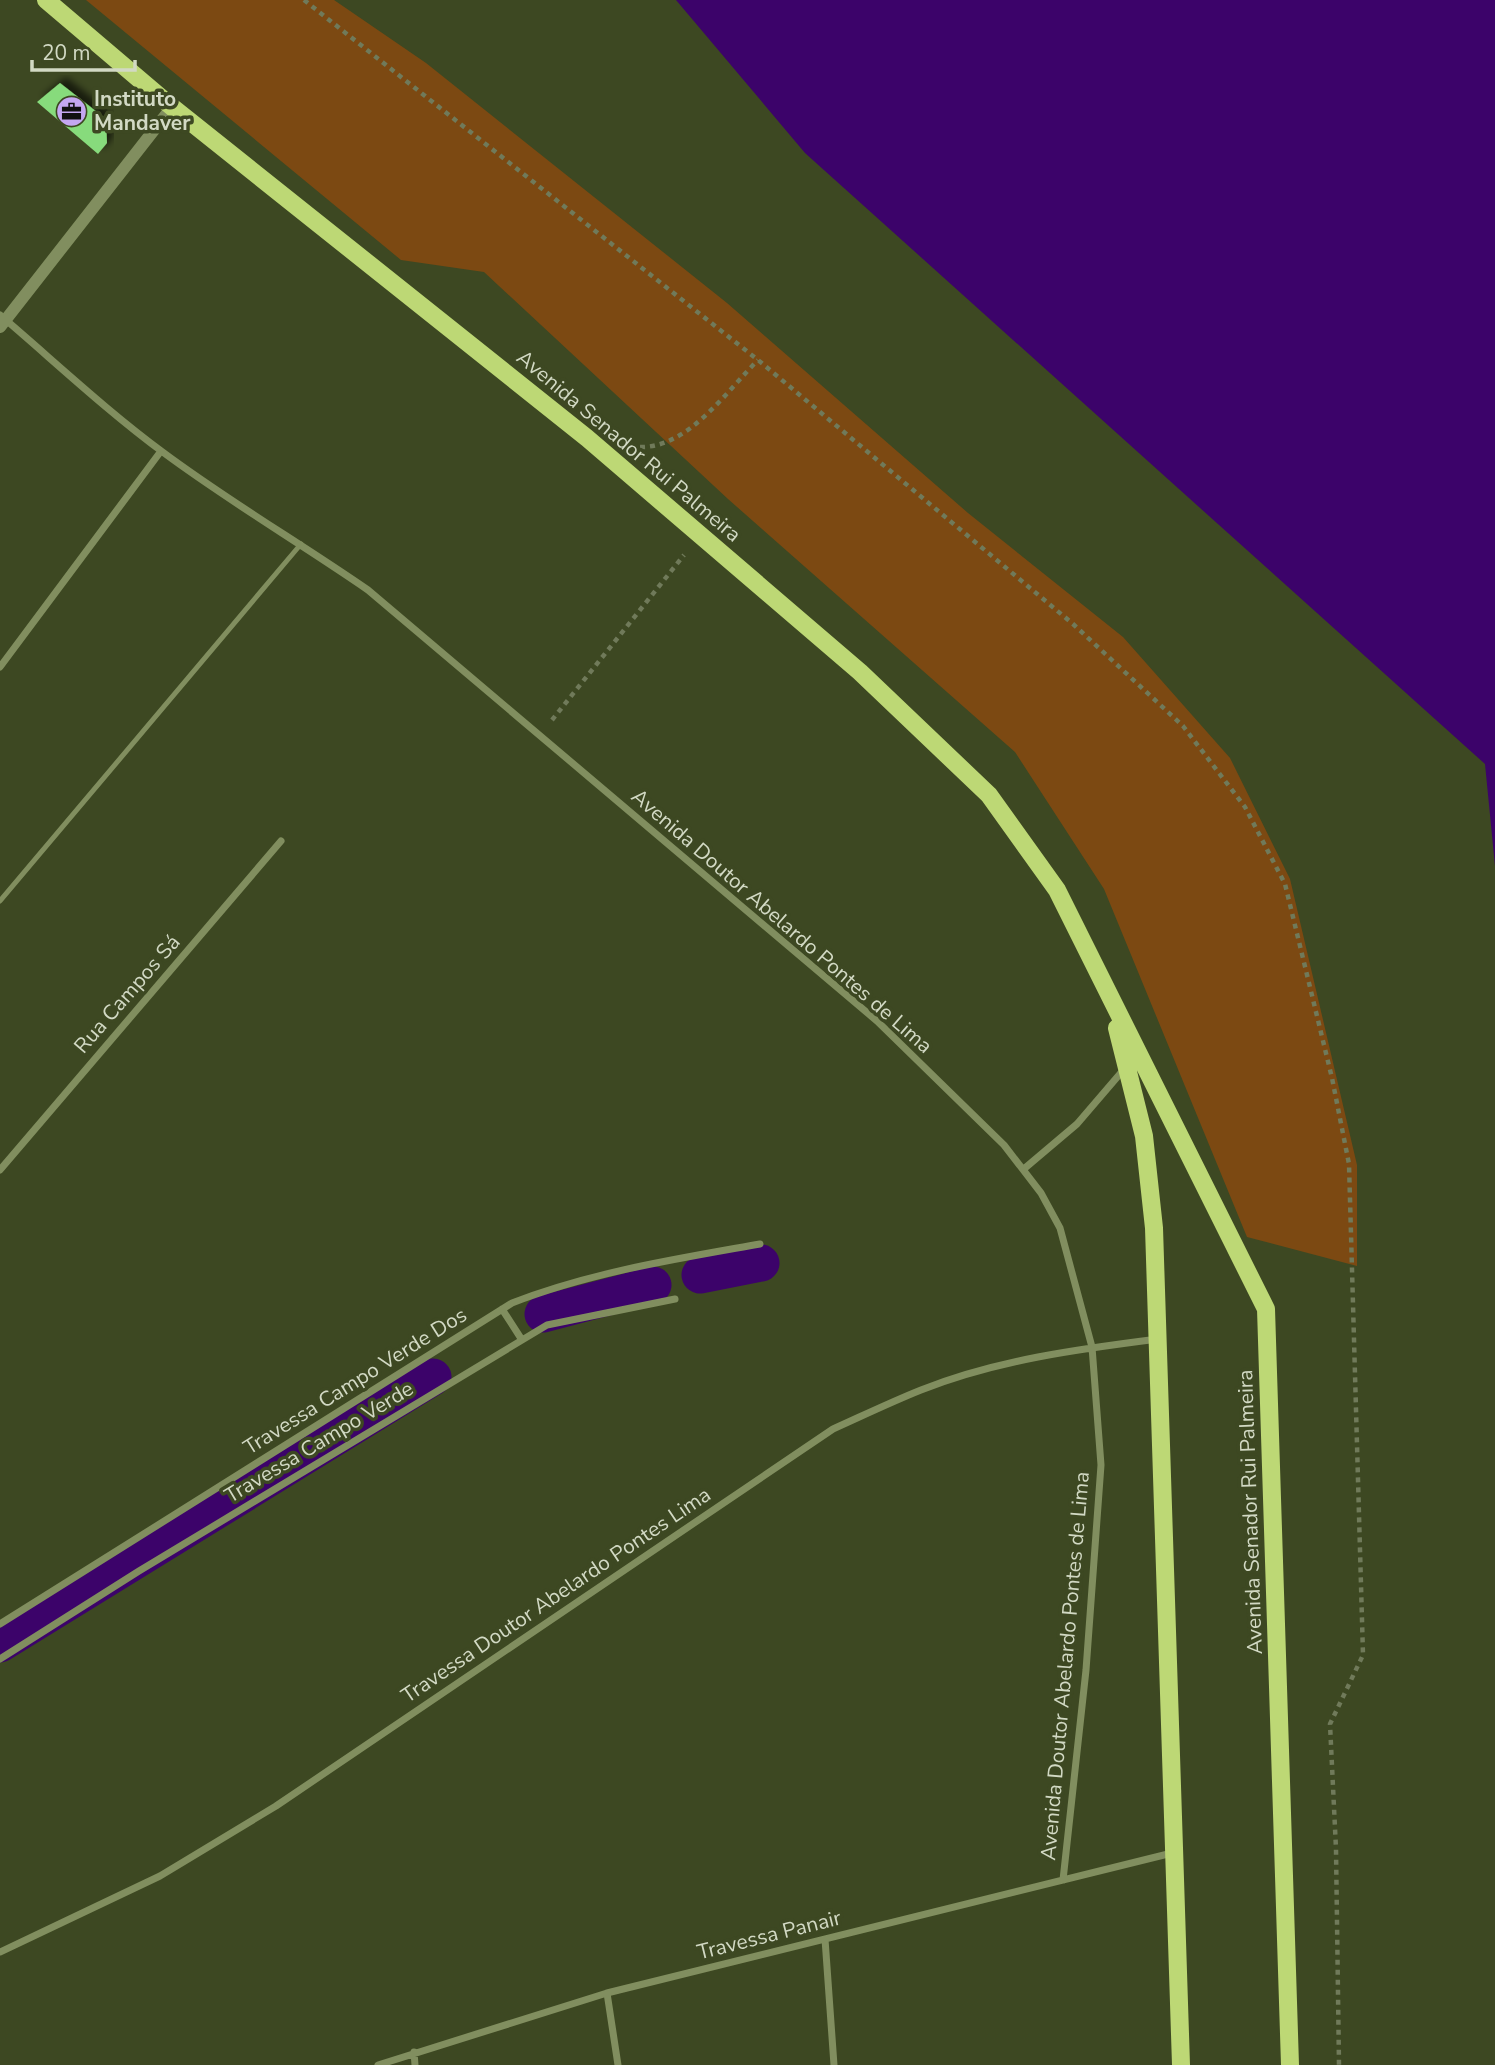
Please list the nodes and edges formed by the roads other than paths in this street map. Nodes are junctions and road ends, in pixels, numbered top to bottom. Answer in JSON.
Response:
{"nodes":[{"id":1,"x":46,"y":0,"type":"edge"},
{"id":2,"x":172,"y":107,"type":"junction"},
{"id":3,"x":2,"y":321,"type":"edge"},
{"id":4,"x":161,"y":451,"type":"junction"},
{"id":5,"x":301,"y":544,"type":"junction"},
{"id":6,"x":0,"y":667,"type":"edge"},
{"id":7,"x":281,"y":841,"type":"dead end"},
{"id":8,"x":0,"y":901,"type":"edge"},
{"id":9,"x":1108,"y":994,"type":"junction"},
{"id":10,"x":1126,"y":1066,"type":"junction"},
{"id":11,"x":1025,"y":1168,"type":"junction"},
{"id":12,"x":0,"y":1170,"type":"edge"},
{"id":13,"x":760,"y":1244,"type":"dead end"},
{"id":14,"x":675,"y":1300,"type":"dead end"},
{"id":15,"x":502,"y":1309,"type":"junction"},
{"id":16,"x":1159,"y":1339,"type":"junction"},
{"id":17,"x":522,"y":1340,"type":"junction"},
{"id":18,"x":1092,"y":1347,"type":"junction"},
{"id":19,"x":0,"y":1624,"type":"edge"},
{"id":20,"x":0,"y":1659,"type":"edge"},
{"id":21,"x":1172,"y":1853,"type":"junction"},
{"id":22,"x":1063,"y":1880,"type":"junction"},
{"id":23,"x":825,"y":1939,"type":"junction"},
{"id":24,"x":0,"y":1952,"type":"edge"},
{"id":25,"x":607,"y":1993,"type":"junction"},
{"id":26,"x":414,"y":2052,"type":"junction"},
{"id":27,"x":378,"y":2065,"type":"edge"},
{"id":28,"x":415,"y":2065,"type":"edge"},
{"id":29,"x":618,"y":2065,"type":"edge"},
{"id":30,"x":834,"y":2065,"type":"edge"},
{"id":31,"x":1181,"y":2065,"type":"edge"},
{"id":32,"x":1290,"y":2065,"type":"edge"}],
"edges":[{"from":1,"to":2,"type":"main road","name":"Avenida Senador Rui Palmeira"},
{"from":2,"to":3,"type":"street"},
{"from":2,"to":9,"type":"main road","name":"Avenida Senador Rui Palmeira"},
{"from":3,"to":4,"type":"street","name":"Avenida Doutor Abelardo Pontes de Lima"},
{"from":4,"to":5,"type":"street","name":"Avenida Doutor Abelardo Pontes de Lima"},
{"from":4,"to":6,"type":"street"},
{"from":5,"to":8,"type":"lane"},
{"from":5,"to":11,"type":"street","name":"Avenida Doutor Abelardo Pontes de Lima"},
{"from":7,"to":12,"type":"street","name":"Rua Campos Sá"},
{"from":9,"to":10,"type":"main road","name":"Avenida Senador Rui Palmeira"},
{"from":9,"to":32,"type":"main road","name":"Avenida Senador Rui Palmeira"},
{"from":10,"to":11,"type":"street"},
{"from":10,"to":16,"type":"main road","name":"Avenida Senador Rui Palmeira"},
{"from":11,"to":18,"type":"street","name":"Avenida Doutor Abelardo Pontes de Lima"},
{"from":13,"to":15,"type":"street","name":"Travessa Campo Verde Dos"},
{"from":14,"to":17,"type":"street","name":"Travessa Campo Verde"},
{"from":15,"to":17,"type":"street"},
{"from":15,"to":19,"type":"street","name":"Travessa Campo Verde Dos"},
{"from":16,"to":18,"type":"street","name":"Travessa Doutor Abelardo Pontes Lima"},
{"from":16,"to":21,"type":"main road","name":"Avenida Senador Rui Palmeira"},
{"from":17,"to":20,"type":"street","name":"Travessa Campo Verde"},
{"from":18,"to":22,"type":"street","name":"Avenida Doutor Abelardo Pontes de Lima"},
{"from":18,"to":24,"type":"street","name":"Travessa Doutor Abelardo Pontes Lima"},
{"from":21,"to":22,"type":"street","name":"Travessa Panair"},
{"from":21,"to":31,"type":"main road","name":"Avenida Senador Rui Palmeira"},
{"from":22,"to":23,"type":"street","name":"Travessa Panair"},
{"from":23,"to":25,"type":"street","name":"Travessa Panair"},
{"from":23,"to":30,"type":"street"},
{"from":25,"to":26,"type":"street","name":"Travessa Panair"},
{"from":25,"to":29,"type":"street"},
{"from":26,"to":27,"type":"street","name":"Travessa Panair"},
{"from":26,"to":28,"type":"street"}]}
